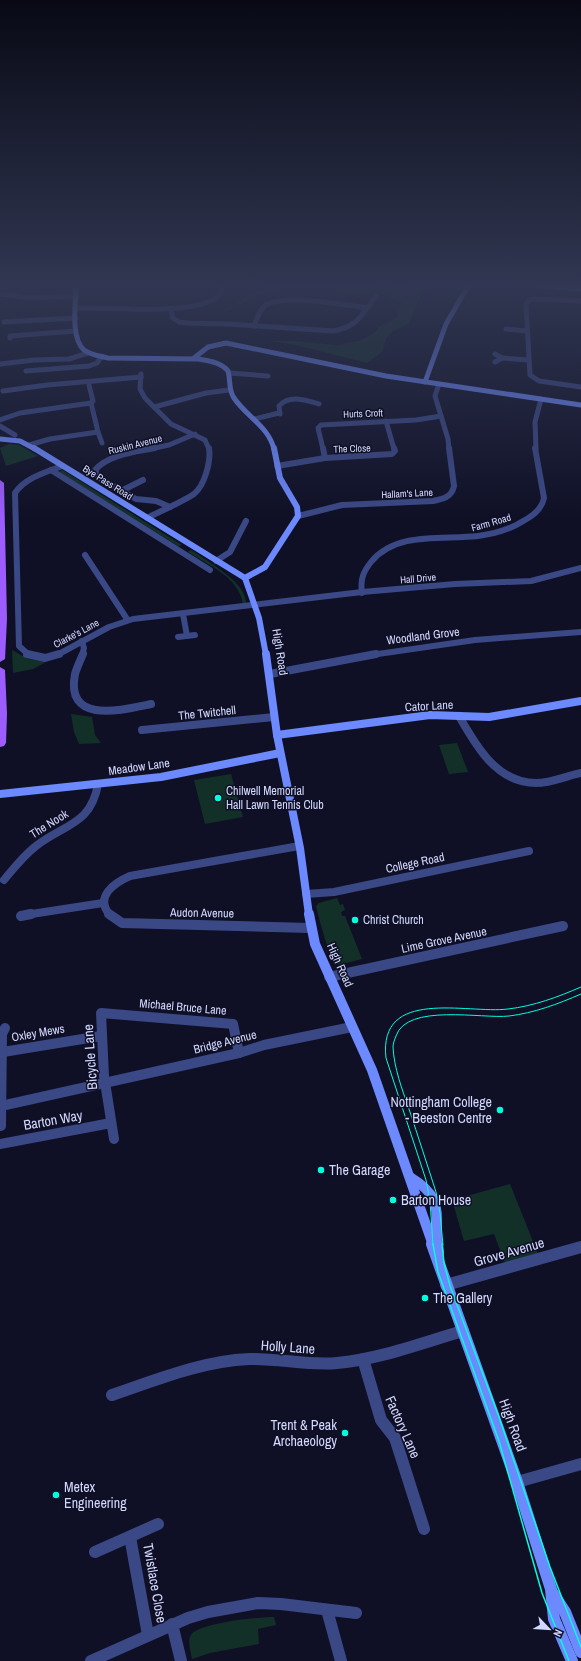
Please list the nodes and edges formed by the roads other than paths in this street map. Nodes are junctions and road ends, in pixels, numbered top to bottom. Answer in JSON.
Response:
{"nodes":[{"id":1,"x":97,"y":364,"type":"edge"},
{"id":2,"x":216,"y":364,"type":"edge"},
{"id":3,"x":325,"y":364,"type":"edge"},
{"id":4,"x":432,"y":364,"type":"edge"},
{"id":5,"x":528,"y":364,"type":"edge"},
{"id":6,"x":26,"y":372,"type":"dead end"},
{"id":7,"x":229,"y":373,"type":"junction"},
{"id":8,"x":268,"y":376,"type":"dead end"},
{"id":9,"x":425,"y":382,"type":"junction"},
{"id":10,"x":438,"y":384,"type":"junction"},
{"id":11,"x":89,"y":385,"type":"dead end"},
{"id":12,"x":581,"y":387,"type":"edge"},
{"id":13,"x":229,"y":390,"type":"junction"},
{"id":14,"x":3,"y":391,"type":"dead end"},
{"id":15,"x":541,"y":399,"type":"junction"},
{"id":16,"x":316,"y":402,"type":"dead end"},
{"id":17,"x":91,"y":403,"type":"junction"},
{"id":18,"x":581,"y":405,"type":"edge"},
{"id":19,"x":154,"y":407,"type":"junction"},
{"id":20,"x":441,"y":416,"type":"junction"},
{"id":21,"x":254,"y":418,"type":"junction"},
{"id":22,"x":0,"y":420,"type":"edge"},
{"id":23,"x":386,"y":421,"type":"junction"},
{"id":24,"x":0,"y":426,"type":"edge"},
{"id":25,"x":98,"y":432,"type":"junction"},
{"id":26,"x":195,"y":434,"type":"junction"},
{"id":27,"x":14,"y":438,"type":"junction"},
{"id":28,"x":0,"y":439,"type":"edge"},
{"id":29,"x":102,"y":443,"type":"dead end"},
{"id":30,"x":0,"y":444,"type":"edge"},
{"id":31,"x":29,"y":445,"type":"junction"},
{"id":32,"x":325,"y":458,"type":"junction"},
{"id":33,"x":62,"y":466,"type":"junction"},
{"id":34,"x":277,"y":466,"type":"junction"},
{"id":35,"x":51,"y":470,"type":"junction"},
{"id":36,"x":143,"y":480,"type":"dead end"},
{"id":37,"x":0,"y":483,"type":"edge"},
{"id":38,"x":121,"y":491,"type":"junction"},
{"id":39,"x":170,"y":507,"type":"junction"},
{"id":40,"x":298,"y":516,"type":"junction"},
{"id":41,"x":147,"y":518,"type":"junction"},
{"id":42,"x":235,"y":524,"type":"dead end"},
{"id":43,"x":191,"y":545,"type":"junction"},
{"id":44,"x":180,"y":551,"type":"junction"},
{"id":45,"x":78,"y":557,"type":"dead end"},
{"id":46,"x":216,"y":561,"type":"junction"},
{"id":47,"x":204,"y":566,"type":"junction"},
{"id":48,"x":581,"y":568,"type":"edge"},
{"id":49,"x":1,"y":570,"type":"edge"},
{"id":50,"x":198,"y":570,"type":"dead end"},
{"id":51,"x":210,"y":570,"type":"dead end"},
{"id":52,"x":245,"y":578,"type":"junction"},
{"id":53,"x":362,"y":592,"type":"junction"},
{"id":54,"x":256,"y":606,"type":"junction"},
{"id":55,"x":184,"y":614,"type":"junction"},
{"id":56,"x":128,"y":619,"type":"junction"},
{"id":57,"x":581,"y":632,"type":"edge"},
{"id":58,"x":195,"y":635,"type":"dead end"},
{"id":59,"x":186,"y":636,"type":"junction"},
{"id":60,"x":178,"y":637,"type":"dead end"},
{"id":61,"x":82,"y":641,"type":"junction"},
{"id":62,"x":0,"y":659,"type":"edge"},
{"id":63,"x":0,"y":670,"type":"edge"},
{"id":64,"x":270,"y":674,"type":"junction"},
{"id":65,"x":581,"y":700,"type":"edge"},
{"id":66,"x":151,"y":704,"type":"dead end"},
{"id":67,"x":459,"y":716,"type":"junction"},
{"id":68,"x":274,"y":717,"type":"junction"},
{"id":69,"x":142,"y":730,"type":"dead end"},
{"id":70,"x":277,"y":735,"type":"junction"},
{"id":71,"x":0,"y":743,"type":"edge"},
{"id":72,"x":280,"y":753,"type":"junction"},
{"id":73,"x":580,"y":775,"type":"edge"},
{"id":74,"x":98,"y":784,"type":"junction"},
{"id":75,"x":0,"y":794,"type":"edge"},
{"id":76,"x":299,"y":846,"type":"junction"},
{"id":77,"x":529,"y":851,"type":"dead end"},
{"id":78,"x":4,"y":880,"type":"dead end"},
{"id":79,"x":306,"y":894,"type":"junction"},
{"id":80,"x":104,"y":903,"type":"junction"},
{"id":81,"x":21,"y":916,"type":"dead end"},
{"id":82,"x":563,"y":926,"type":"dead end"},
{"id":83,"x":310,"y":928,"type":"junction"},
{"id":84,"x":329,"y":977,"type":"junction"},
{"id":85,"x":101,"y":1013,"type":"joint"},
{"id":86,"x":352,"y":1027,"type":"junction"},
{"id":87,"x":5,"y":1028,"type":"dead end"},
{"id":88,"x":101,"y":1036,"type":"junction"},
{"id":89,"x":3,"y":1052,"type":"junction"},
{"id":90,"x":239,"y":1054,"type":"junction"},
{"id":91,"x":105,"y":1084,"type":"junction"},
{"id":92,"x":1,"y":1106,"type":"junction"},
{"id":93,"x":110,"y":1123,"type":"junction"},
{"id":94,"x":1,"y":1126,"type":"dead end"},
{"id":95,"x":114,"y":1139,"type":"dead end"},
{"id":96,"x":0,"y":1144,"type":"edge"},
{"id":97,"x":410,"y":1177,"type":"junction"},
{"id":98,"x":581,"y":1247,"type":"edge"},
{"id":99,"x":442,"y":1272,"type":"junction"},
{"id":100,"x":446,"y":1285,"type":"junction"},
{"id":101,"x":463,"y":1331,"type":"junction"},
{"id":102,"x":363,"y":1359,"type":"junction"},
{"id":103,"x":112,"y":1395,"type":"dead end"},
{"id":104,"x":581,"y":1464,"type":"edge"},
{"id":105,"x":517,"y":1482,"type":"junction"},
{"id":106,"x":158,"y":1524,"type":"dead end"},
{"id":107,"x":424,"y":1529,"type":"dead end"},
{"id":108,"x":130,"y":1537,"type":"junction"},
{"id":109,"x":95,"y":1552,"type":"dead end"},
{"id":110,"x":551,"y":1589,"type":"junction"},
{"id":111,"x":327,"y":1610,"type":"junction"},
{"id":112,"x":356,"y":1613,"type":"dead end"},
{"id":113,"x":172,"y":1624,"type":"junction"},
{"id":114,"x":148,"y":1635,"type":"junction"},
{"id":115,"x":581,"y":1652,"type":"edge"},
{"id":116,"x":91,"y":1661,"type":"edge"},
{"id":117,"x":180,"y":1661,"type":"edge"},
{"id":118,"x":341,"y":1661,"type":"edge"},
{"id":119,"x":572,"y":1661,"type":"edge"}],
"edges":[{"from":1,"to":6,"type":"street"},
{"from":2,"to":7,"type":"street"},
{"from":3,"to":9,"type":"street"},
{"from":4,"to":9,"type":"street"},
{"from":5,"to":12,"type":"street"},
{"from":7,"to":8,"type":"street"},
{"from":7,"to":13,"type":"street"},
{"from":9,"to":10,"type":"street"},
{"from":10,"to":15,"type":"street"},
{"from":10,"to":20,"type":"street","name":"Hallam's Lane"},
{"from":11,"to":17,"type":"street"},
{"from":13,"to":19,"type":"street"},
{"from":13,"to":21,"type":"street"},
{"from":14,"to":19,"type":"street"},
{"from":15,"to":18,"type":"street"},
{"from":15,"to":53,"type":"street","name":"Farm Road"},
{"from":16,"to":21,"type":"street"},
{"from":17,"to":22,"type":"street"},
{"from":17,"to":25,"type":"street"},
{"from":19,"to":26,"type":"street"},
{"from":20,"to":23,"type":"street","name":"Hurts Croft"},
{"from":20,"to":40,"type":"street","name":"Hallam's Lane"},
{"from":21,"to":34,"type":"street"},
{"from":23,"to":32,"type":"street","name":"Hurts Croft"},
{"from":23,"to":32,"type":"street","name":"The Close"},
{"from":24,"to":27,"type":"street","name":"Bye Pass Road"},
{"from":25,"to":29,"type":"street"},
{"from":25,"to":31,"type":"street"},
{"from":26,"to":38,"type":"street","name":"Ruskin Avenue"},
{"from":26,"to":39,"type":"street"},
{"from":27,"to":28,"type":"street","name":"Bye Pass Road"},
{"from":27,"to":30,"type":"street"},
{"from":27,"to":31,"type":"street","name":"Bye Pass Road"},
{"from":31,"to":33,"type":"street","name":"Bye Pass Road"},
{"from":32,"to":34,"type":"street","name":"The Close"},
{"from":33,"to":35,"type":"street","name":"Clarke's Lane"},
{"from":33,"to":41,"type":"street","name":"Bye Pass Road"},
{"from":34,"to":40,"type":"street"},
{"from":35,"to":44,"type":"street","name":"Bye Pass Road"},
{"from":35,"to":61,"type":"street","name":"Clarke's Lane"},
{"from":36,"to":38,"type":"street"},
{"from":37,"to":49,"type":"main road"},
{"from":38,"to":39,"type":"street","name":"Ruskin Avenue"},
{"from":39,"to":41,"type":"street"},
{"from":40,"to":52,"type":"street"},
{"from":41,"to":43,"type":"street","name":"Bye Pass Road"},
{"from":42,"to":46,"type":"street"},
{"from":43,"to":44,"type":"street"},
{"from":43,"to":46,"type":"street","name":"Bye Pass Road"},
{"from":44,"to":47,"type":"street","name":"Bye Pass Road"},
{"from":45,"to":56,"type":"street"},
{"from":46,"to":52,"type":"street","name":"Bye Pass Road"},
{"from":47,"to":50,"type":"street"},
{"from":47,"to":51,"type":"street","name":"Bye Pass Road"},
{"from":48,"to":53,"type":"street","name":"Hall Drive"},
{"from":49,"to":62,"type":"main road"},
{"from":52,"to":54,"type":"street","name":"High Road"},
{"from":53,"to":54,"type":"street","name":"Hall Drive"},
{"from":54,"to":55,"type":"street","name":"Clarke's Lane"},
{"from":54,"to":64,"type":"street","name":"High Road"},
{"from":55,"to":56,"type":"street","name":"Clarke's Lane"},
{"from":55,"to":59,"type":"street"},
{"from":56,"to":61,"type":"street","name":"Clarke's Lane"},
{"from":57,"to":64,"type":"street","name":"Woodland Grove"},
{"from":58,"to":59,"type":"street"},
{"from":59,"to":60,"type":"street"},
{"from":61,"to":66,"type":"street"},
{"from":63,"to":71,"type":"main road"},
{"from":64,"to":68,"type":"street","name":"High Road"},
{"from":65,"to":67,"type":"street","name":"Cator Lane"},
{"from":67,"to":70,"type":"street","name":"Cator Lane"},
{"from":67,"to":73,"type":"street"},
{"from":68,"to":69,"type":"street","name":"The Twitchell"},
{"from":68,"to":70,"type":"street","name":"High Road"},
{"from":70,"to":72,"type":"street","name":"High Road"},
{"from":72,"to":74,"type":"street","name":"Meadow Lane"},
{"from":72,"to":76,"type":"street","name":"High Road"},
{"from":74,"to":75,"type":"street","name":"Meadow Lane"},
{"from":74,"to":78,"type":"street","name":"The Nook"},
{"from":76,"to":79,"type":"street","name":"High Road"},
{"from":76,"to":80,"type":"street"},
{"from":77,"to":79,"type":"street","name":"College Road"},
{"from":79,"to":83,"type":"street","name":"High Road"},
{"from":80,"to":81,"type":"street"},
{"from":80,"to":83,"type":"street","name":"Audon Avenue"},
{"from":82,"to":84,"type":"street","name":"Lime Grove Avenue"},
{"from":83,"to":84,"type":"street","name":"High Road"},
{"from":84,"to":86,"type":"street","name":"High Road"},
{"from":85,"to":88,"type":"street","name":"Bicycle Lane"},
{"from":85,"to":90,"type":"street","name":"Michael Bruce Lane"},
{"from":86,"to":90,"type":"street","name":"Bridge Avenue"},
{"from":86,"to":97,"type":"street","name":"High Road"},
{"from":87,"to":89,"type":"street"},
{"from":88,"to":89,"type":"street","name":"Oxley Mews"},
{"from":88,"to":91,"type":"street","name":"Bicycle Lane"},
{"from":89,"to":92,"type":"street"},
{"from":90,"to":91,"type":"street","name":"Bridge Avenue"},
{"from":91,"to":92,"type":"street","name":"Bridge Avenue"},
{"from":91,"to":93,"type":"street","name":"Bicycle Lane"},
{"from":92,"to":94,"type":"street"},
{"from":93,"to":95,"type":"street","name":"Bicycle Lane"},
{"from":93,"to":96,"type":"street","name":"Barton Way"},
{"from":97,"to":99,"type":"street","name":"High Road"},
{"from":97,"to":99,"type":"street","name":"High Road"},
{"from":98,"to":100,"type":"street","name":"Grove Avenue"},
{"from":99,"to":100,"type":"street","name":"High Road"},
{"from":100,"to":101,"type":"street","name":"High Road"},
{"from":101,"to":102,"type":"street","name":"Holly Lane"},
{"from":101,"to":105,"type":"street","name":"High Road"},
{"from":102,"to":103,"type":"street","name":"Holly Lane"},
{"from":102,"to":107,"type":"street","name":"Factory Lane"},
{"from":104,"to":105,"type":"street"},
{"from":105,"to":110,"type":"street","name":"High Road"},
{"from":106,"to":108,"type":"street","name":"Twistlace Close"},
{"from":108,"to":109,"type":"street","name":"Twistlace Close"},
{"from":108,"to":114,"type":"street","name":"Twistlace Close"},
{"from":110,"to":115,"type":"street"},
{"from":110,"to":119,"type":"street"},
{"from":111,"to":112,"type":"street"},
{"from":111,"to":113,"type":"street"},
{"from":111,"to":118,"type":"street"},
{"from":113,"to":114,"type":"street"},
{"from":113,"to":117,"type":"street"},
{"from":114,"to":116,"type":"street"}]}
